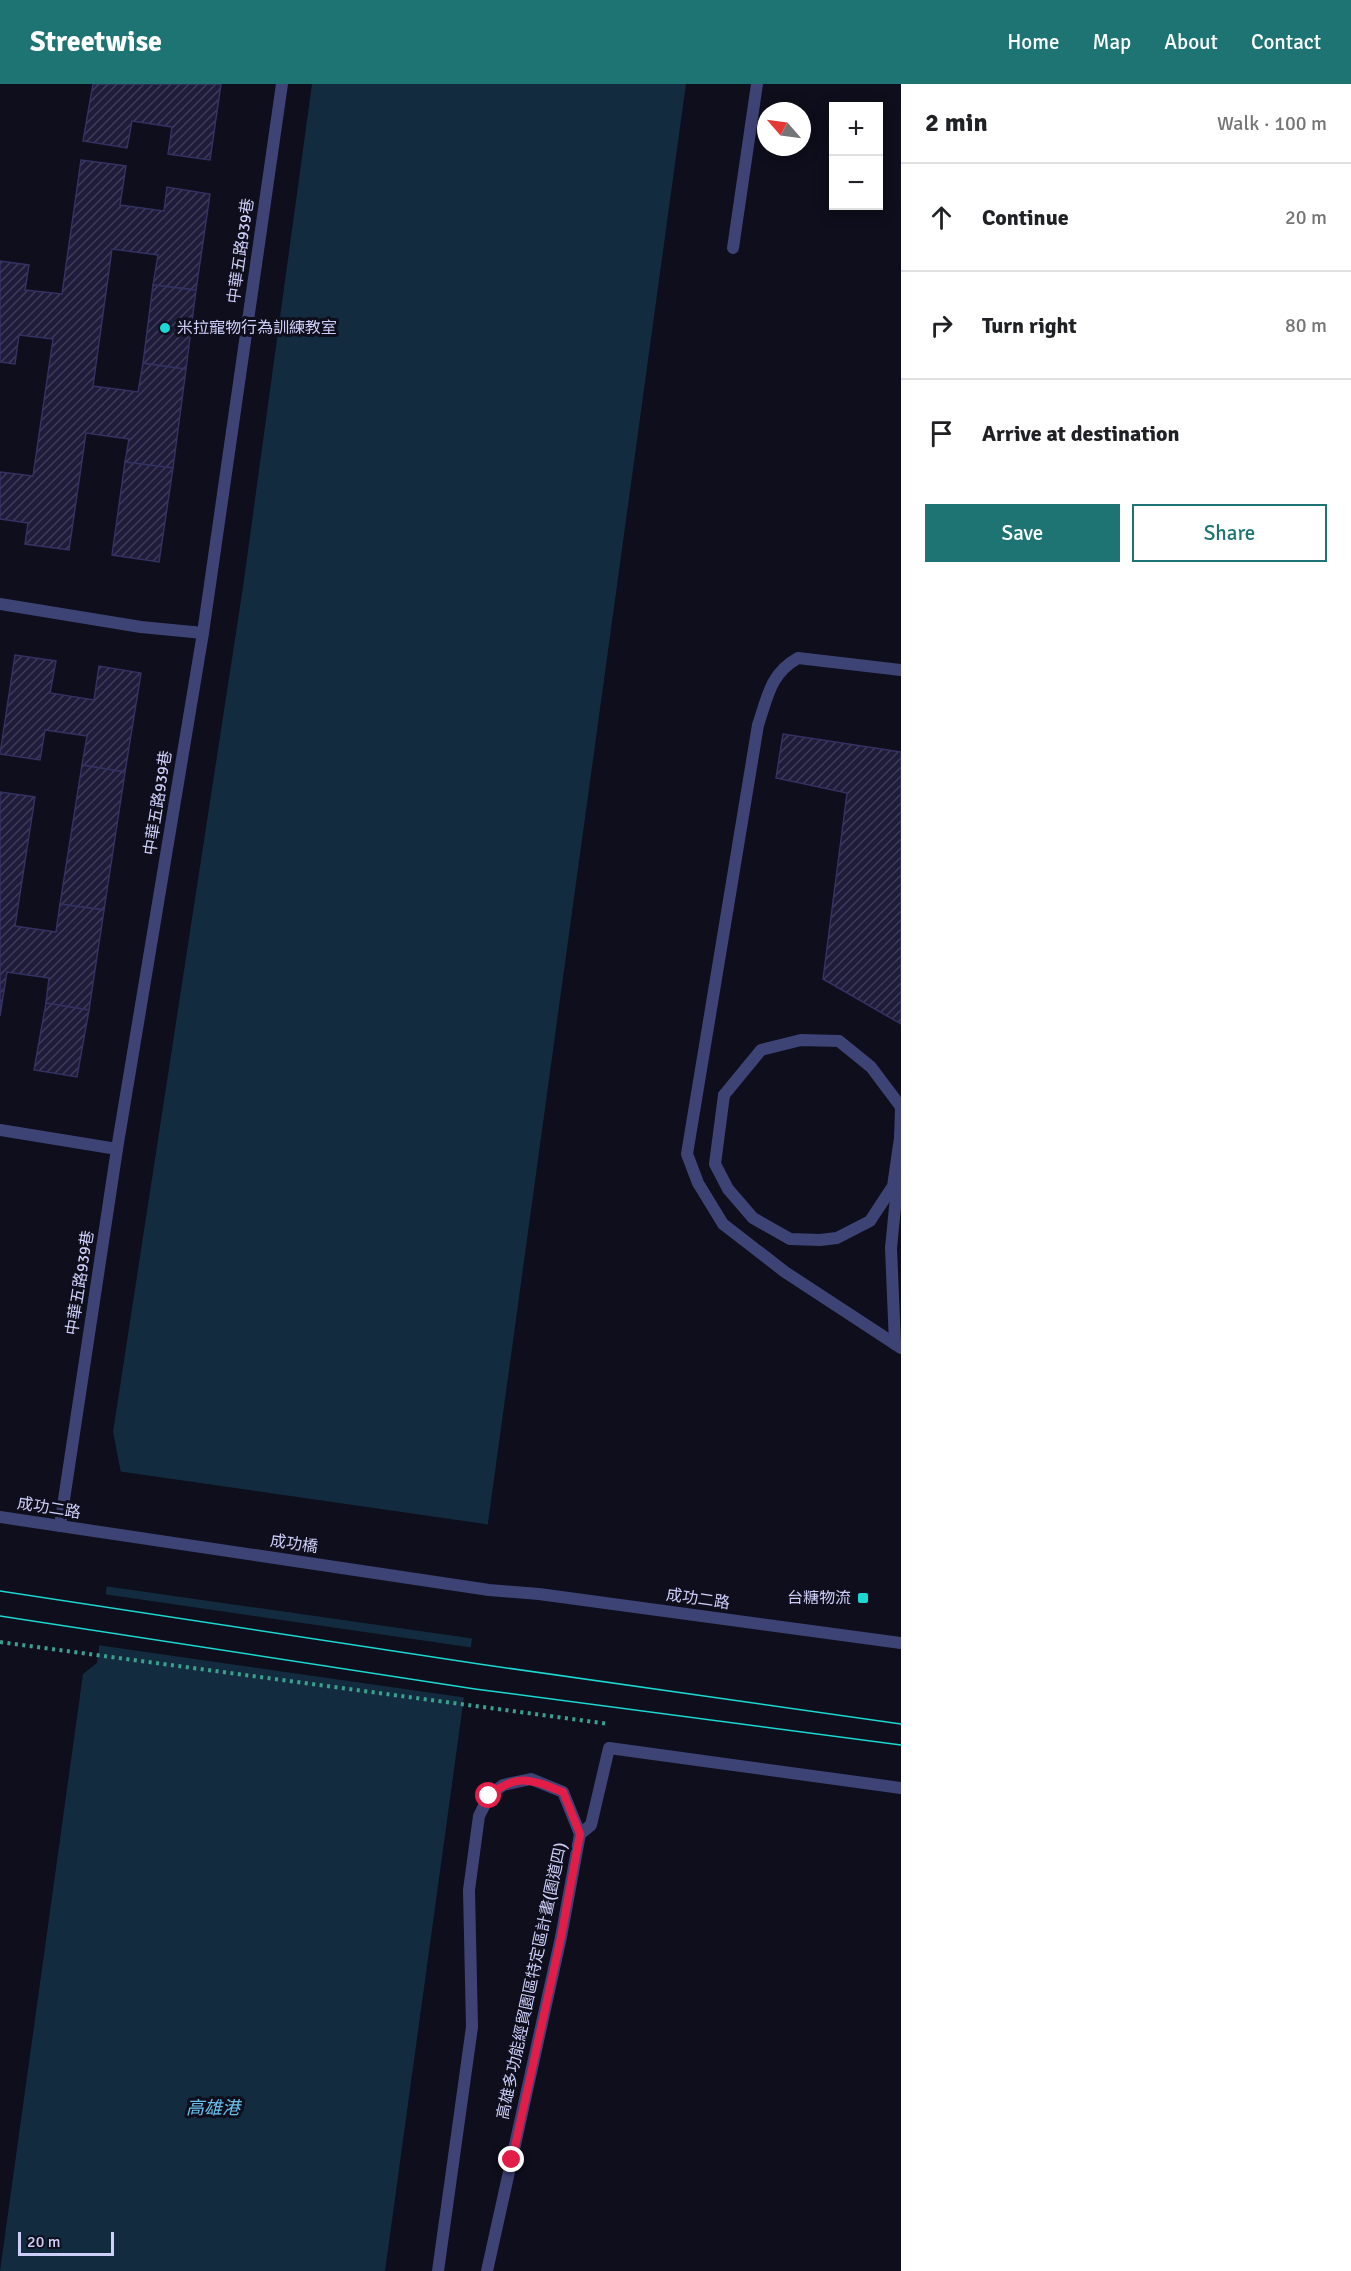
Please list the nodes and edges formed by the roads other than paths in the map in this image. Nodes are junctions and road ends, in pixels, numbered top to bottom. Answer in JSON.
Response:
{"nodes":[{"id":1,"x":282,"y":84,"type":"edge"},
{"id":2,"x":757,"y":84,"type":"edge"},
{"id":3,"x":733,"y":248,"type":"dead end"},
{"id":4,"x":0,"y":604,"type":"edge"},
{"id":5,"x":202,"y":633,"type":"junction"},
{"id":6,"x":901,"y":670,"type":"edge"},
{"id":7,"x":0,"y":1130,"type":"edge"},
{"id":8,"x":901,"y":1131,"type":"edge"},
{"id":9,"x":117,"y":1149,"type":"junction"},
{"id":10,"x":898,"y":1346,"type":"edge"},
{"id":11,"x":0,"y":1517,"type":"edge"},
{"id":12,"x":60,"y":1526,"type":"junction"},
{"id":13,"x":93,"y":1531,"type":"joint"},
{"id":14,"x":489,"y":1590,"type":"joint"},
{"id":15,"x":901,"y":1643,"type":"edge"},
{"id":16,"x":901,"y":1788,"type":"edge"},
{"id":17,"x":580,"y":1834,"type":"junction"},
{"id":18,"x":438,"y":2271,"type":"edge"},
{"id":19,"x":487,"y":2271,"type":"edge"}],
"edges":[{"from":1,"to":5,"type":"street","name":"中華五路939巷"},
{"from":2,"to":3,"type":"street"},
{"from":4,"to":5,"type":"street"},
{"from":5,"to":9,"type":"street","name":"中華五路939巷"},
{"from":6,"to":10,"type":"street"},
{"from":7,"to":9,"type":"street"},
{"from":8,"to":10,"type":"street","bridge":true},
{"from":9,"to":12,"type":"street","name":"中華五路939巷"},
{"from":11,"to":12,"type":"street","name":"成功二路"},
{"from":12,"to":13,"type":"street","name":"成功二路"},
{"from":13,"to":14,"type":"street","name":"成功橋"},
{"from":14,"to":15,"type":"street","name":"成功二路"},
{"from":16,"to":17,"type":"street"},
{"from":17,"to":18,"type":"street","name":"高雄多功能經貿園區特定區計畫(園道四)"},
{"from":17,"to":19,"type":"street","name":"高雄多功能經貿園區特定區計畫(園道四)"}]}
